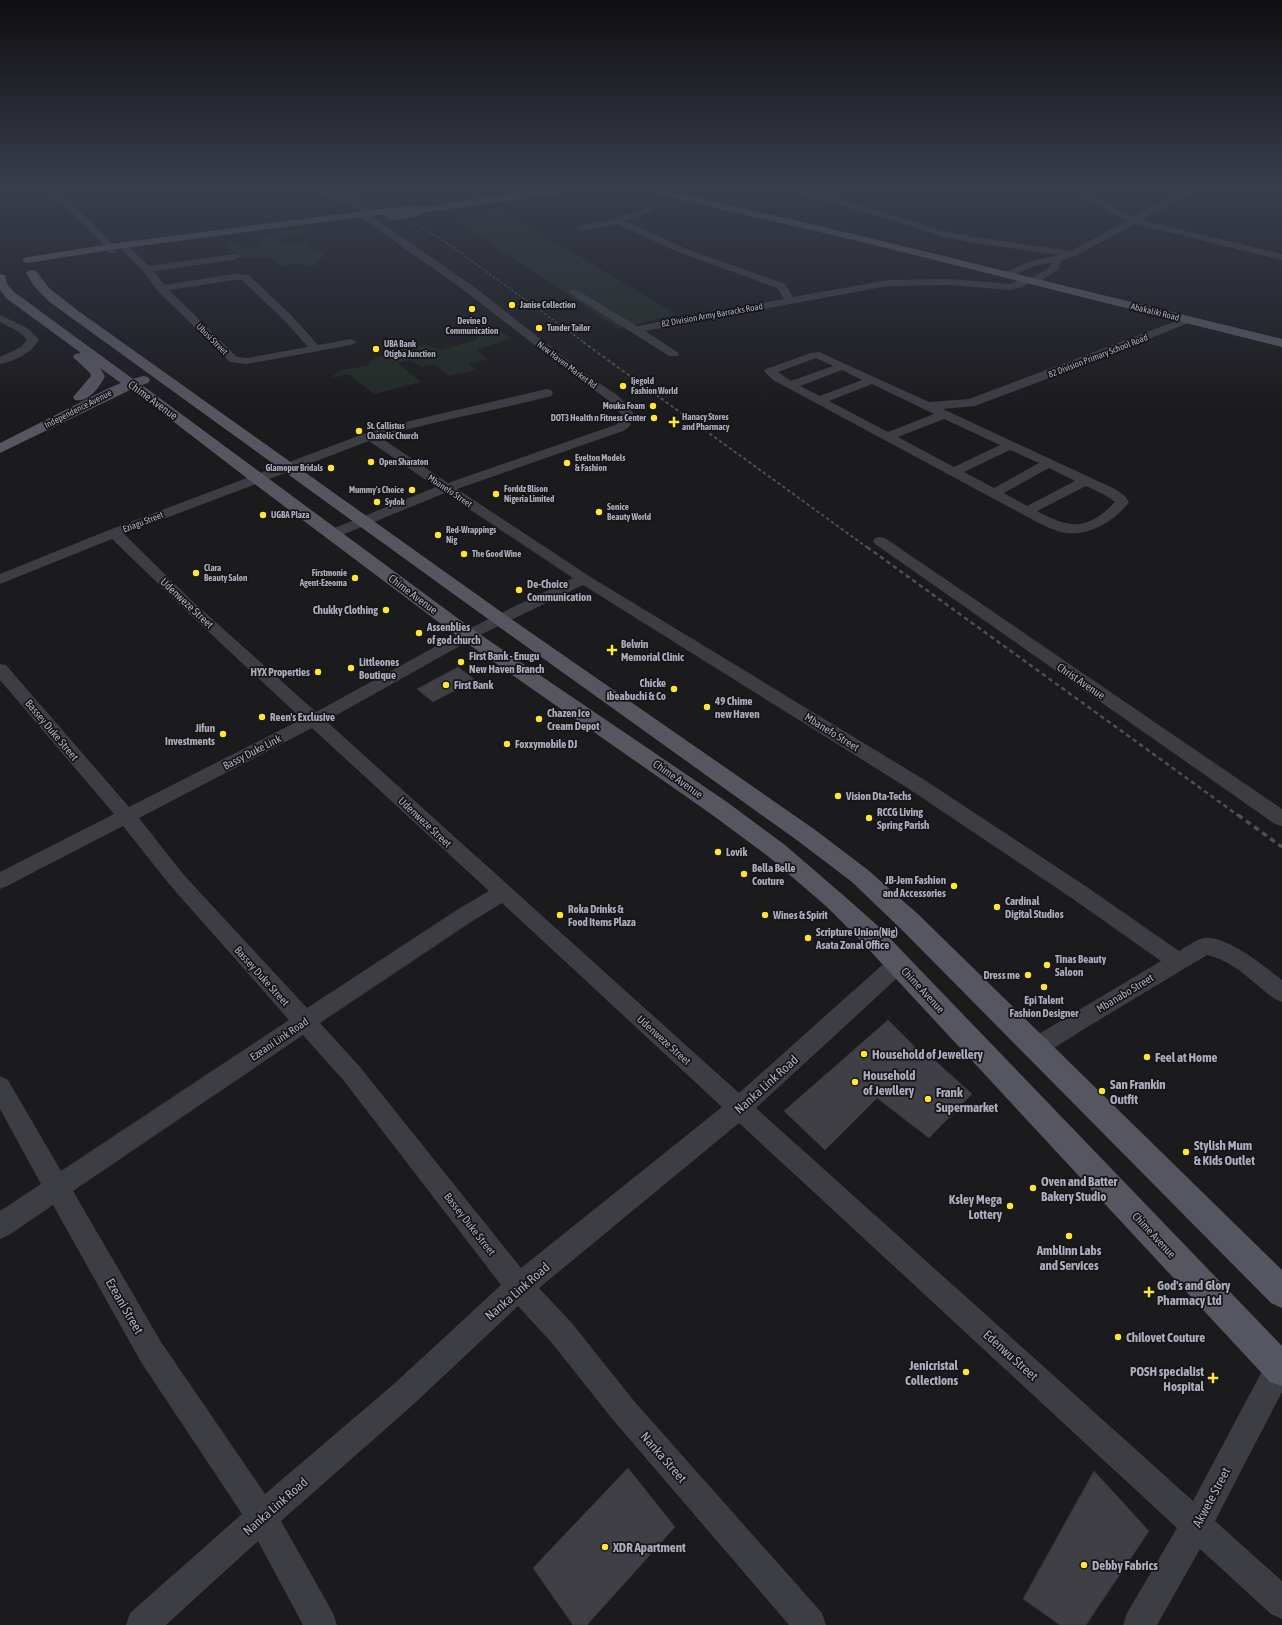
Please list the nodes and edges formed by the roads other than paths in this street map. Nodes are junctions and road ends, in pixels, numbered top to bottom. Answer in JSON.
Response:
{"nodes":[{"id":1,"x":23,"y":261,"type":"edge"},
{"id":2,"x":31,"y":261,"type":"edge"},
{"id":3,"x":58,"y":261,"type":"edge"},
{"id":4,"x":138,"y":261,"type":"edge"},
{"id":5,"x":212,"y":261,"type":"edge"},
{"id":6,"x":429,"y":261,"type":"edge"},
{"id":7,"x":711,"y":261,"type":"edge"},
{"id":8,"x":958,"y":261,"type":"edge"},
{"id":9,"x":963,"y":261,"type":"edge"},
{"id":10,"x":1047,"y":261,"type":"edge"},
{"id":11,"x":1056,"y":261,"type":"edge"},
{"id":12,"x":16,"y":262,"type":"dead end"},
{"id":13,"x":44,"y":264,"type":"junction"},
{"id":14,"x":147,"y":269,"type":"junction"},
{"id":15,"x":1011,"y":273,"type":"junction"},
{"id":16,"x":22,"y":275,"type":"junction"},
{"id":17,"x":1,"y":277,"type":"edge"},
{"id":18,"x":1033,"y":280,"type":"junction"},
{"id":19,"x":780,"y":286,"type":"junction"},
{"id":20,"x":161,"y":288,"type":"junction"},
{"id":21,"x":573,"y":292,"type":"dead end"},
{"id":22,"x":830,"y":294,"type":"junction"},
{"id":23,"x":790,"y":301,"type":"junction"},
{"id":24,"x":0,"y":318,"type":"edge"},
{"id":25,"x":1187,"y":320,"type":"junction"},
{"id":26,"x":635,"y":330,"type":"junction"},
{"id":27,"x":67,"y":338,"type":"junction"},
{"id":28,"x":1282,"y":338,"type":"edge"},
{"id":29,"x":351,"y":342,"type":"dead end"},
{"id":30,"x":1282,"y":344,"type":"edge"},
{"id":31,"x":316,"y":349,"type":"junction"},
{"id":32,"x":673,"y":354,"type":"dead end"},
{"id":33,"x":0,"y":361,"type":"edge"},
{"id":34,"x":843,"y":366,"type":"junction"},
{"id":35,"x":152,"y":369,"type":"junction"},
{"id":36,"x":873,"y":380,"type":"junction"},
{"id":37,"x":133,"y":385,"type":"junction"},
{"id":38,"x":791,"y":385,"type":"junction"},
{"id":39,"x":547,"y":393,"type":"dead end"},
{"id":40,"x":80,"y":397,"type":"junction"},
{"id":41,"x":820,"y":400,"type":"junction"},
{"id":42,"x":971,"y":403,"type":"junction"},
{"id":43,"x":926,"y":406,"type":"junction"},
{"id":44,"x":944,"y":414,"type":"junction"},
{"id":45,"x":68,"y":415,"type":"junction"},
{"id":46,"x":964,"y":422,"type":"junction"},
{"id":47,"x":370,"y":436,"type":"junction"},
{"id":48,"x":0,"y":437,"type":"edge"},
{"id":49,"x":887,"y":437,"type":"junction"},
{"id":50,"x":1011,"y":445,"type":"junction"},
{"id":51,"x":0,"y":449,"type":"edge"},
{"id":52,"x":1049,"y":463,"type":"junction"},
{"id":53,"x":287,"y":467,"type":"junction"},
{"id":54,"x":953,"y":472,"type":"junction"},
{"id":55,"x":257,"y":479,"type":"junction"},
{"id":56,"x":1086,"y":480,"type":"junction"},
{"id":57,"x":447,"y":488,"type":"junction"},
{"id":58,"x":994,"y":493,"type":"junction"},
{"id":59,"x":1027,"y":511,"type":"junction"},
{"id":60,"x":363,"y":521,"type":"junction"},
{"id":61,"x":114,"y":533,"type":"junction"},
{"id":62,"x":332,"y":534,"type":"junction"},
{"id":63,"x":880,"y":542,"type":"dead end"},
{"id":64,"x":0,"y":579,"type":"edge"},
{"id":65,"x":584,"y":579,"type":"junction"},
{"id":66,"x":501,"y":620,"type":"junction"},
{"id":67,"x":468,"y":635,"type":"junction"},
{"id":68,"x":0,"y":669,"type":"edge"},
{"id":69,"x":314,"y":720,"type":"junction"},
{"id":70,"x":126,"y":816,"type":"junction"},
{"id":71,"x":1282,"y":819,"type":"edge"},
{"id":72,"x":0,"y":881,"type":"edge"},
{"id":73,"x":502,"y":892,"type":"junction"},
{"id":74,"x":1178,"y":962,"type":"junction"},
{"id":75,"x":898,"y":964,"type":"junction"},
{"id":76,"x":1282,"y":993,"type":"edge"},
{"id":77,"x":304,"y":1022,"type":"junction"},
{"id":78,"x":1035,"y":1048,"type":"junction"},
{"id":79,"x":0,"y":1087,"type":"edge"},
{"id":80,"x":739,"y":1108,"type":"junction"},
{"id":81,"x":57,"y":1188,"type":"junction"},
{"id":82,"x":0,"y":1226,"type":"edge"},
{"id":83,"x":520,"y":1287,"type":"junction"},
{"id":84,"x":1282,"y":1292,"type":"edge"},
{"id":85,"x":1281,"y":1369,"type":"edge"},
{"id":86,"x":262,"y":1517,"type":"junction"},
{"id":87,"x":1197,"y":1524,"type":"junction"},
{"id":88,"x":1282,"y":1603,"type":"edge"},
{"id":89,"x":142,"y":1625,"type":"edge"},
{"id":90,"x":321,"y":1625,"type":"edge"},
{"id":91,"x":810,"y":1625,"type":"edge"},
{"id":92,"x":1139,"y":1625,"type":"edge"}],
"edges":[{"from":1,"to":12,"type":"main road"},
{"from":2,"to":13,"type":"main road"},
{"from":3,"to":13,"type":"main road"},
{"from":4,"to":14,"type":"street","name":"Ubosi Street"},
{"from":5,"to":14,"type":"street"},
{"from":6,"to":57,"type":"street","name":"New Haven Market Rd"},
{"from":7,"to":19,"type":"street"},
{"from":8,"to":15,"type":"main road","name":"Abakaliki Road"},
{"from":9,"to":15,"type":"main road","name":"Abakaliki Road"},
{"from":10,"to":15,"type":"street"},
{"from":11,"to":18,"type":"street"},
{"from":13,"to":16,"type":"main road"},
{"from":14,"to":20,"type":"street","name":"Ubosi Street"},
{"from":15,"to":18,"type":"main road","name":"Abakaliki Road"},
{"from":16,"to":17,"type":"main road"},
{"from":16,"to":35,"type":"main road"},
{"from":17,"to":27,"type":"main road","name":"Chime Avenue"},
{"from":18,"to":22,"type":"street","name":"82 Division Army Barracks Road"},
{"from":18,"to":25,"type":"main road","name":"Abakaliki Road"},
{"from":18,"to":28,"type":"main road","name":"Abakaliki Road"},
{"from":19,"to":22,"type":"street"},
{"from":19,"to":23,"type":"street"},
{"from":20,"to":31,"type":"street","name":"Ubosi Street"},
{"from":20,"to":31,"type":"street"},
{"from":21,"to":26,"type":"street","name":"82 Division Army Barracks Road"},
{"from":22,"to":23,"type":"street","name":"82 Division Army Barracks Road"},
{"from":23,"to":26,"type":"street","name":"82 Division Army Barracks Road"},
{"from":24,"to":33,"type":"street"},
{"from":25,"to":30,"type":"main road","name":"Abakaliki Road"},
{"from":25,"to":42,"type":"street","name":"82 Division Primary School Road"},
{"from":26,"to":32,"type":"street","name":"82 Division Army Barracks Road"},
{"from":27,"to":37,"type":"main road","name":"Chime Avenue"},
{"from":27,"to":40,"type":"main road"},
{"from":29,"to":31,"type":"street","name":"Ubosi Street"},
{"from":34,"to":36,"type":"street"},
{"from":34,"to":38,"type":"street"},
{"from":34,"to":38,"type":"street"},
{"from":35,"to":37,"type":"main road","name":"Independence Avenue"},
{"from":35,"to":53,"type":"main road"},
{"from":36,"to":41,"type":"street"},
{"from":36,"to":43,"type":"street"},
{"from":37,"to":40,"type":"main road","name":"Independence Avenue"},
{"from":37,"to":45,"type":"main road","name":"Independence Avenue"},
{"from":37,"to":45,"type":"main road"},
{"from":37,"to":55,"type":"main road","name":"Chime Avenue"},
{"from":38,"to":41,"type":"street"},
{"from":39,"to":47,"type":"street"},
{"from":40,"to":48,"type":"main road","name":"Independence Avenue"},
{"from":41,"to":49,"type":"street"},
{"from":42,"to":43,"type":"street","name":"82 Division Primary School Road"},
{"from":42,"to":46,"type":"street"},
{"from":43,"to":44,"type":"street"},
{"from":44,"to":46,"type":"street"},
{"from":44,"to":49,"type":"street"},
{"from":45,"to":51,"type":"main road","name":"Independence Avenue"},
{"from":46,"to":50,"type":"street"},
{"from":47,"to":53,"type":"street"},
{"from":47,"to":57,"type":"street","name":"Mbanefo Street"},
{"from":49,"to":54,"type":"street"},
{"from":50,"to":52,"type":"street"},
{"from":50,"to":54,"type":"street"},
{"from":52,"to":56,"type":"street"},
{"from":52,"to":58,"type":"street"},
{"from":53,"to":55,"type":"street","name":"Eziagu Street"},
{"from":53,"to":60,"type":"main road"},
{"from":54,"to":58,"type":"street"},
{"from":55,"to":61,"type":"street","name":"Eziagu Street"},
{"from":55,"to":62,"type":"main road","name":"Chime Avenue"},
{"from":56,"to":59,"type":"street"},
{"from":56,"to":59,"type":"street"},
{"from":57,"to":60,"type":"street","name":"New Haven Market Rd"},
{"from":57,"to":65,"type":"street","name":"Mbanefo Street"},
{"from":58,"to":59,"type":"street"},
{"from":60,"to":62,"type":"street","name":"New Haven Market Rd"},
{"from":60,"to":66,"type":"main road"},
{"from":61,"to":64,"type":"street","name":"Eziagu Street"},
{"from":61,"to":69,"type":"street","name":"Udenweze Street"},
{"from":62,"to":67,"type":"main road","name":"Chime Avenue"},
{"from":63,"to":71,"type":"street","name":"Christ Avenue"},
{"from":65,"to":66,"type":"street"},
{"from":65,"to":74,"type":"street","name":"Mbanefo Street"},
{"from":66,"to":67,"type":"street","name":"Bassy Duke Link"},
{"from":66,"to":78,"type":"main road"},
{"from":67,"to":69,"type":"street","name":"Bassy Duke Link"},
{"from":67,"to":75,"type":"main road","name":"Chime Avenue"},
{"from":68,"to":70,"type":"street","name":"Bassey Duke Street"},
{"from":69,"to":70,"type":"street","name":"Bassy Duke Link"},
{"from":69,"to":73,"type":"street","name":"Udenweze Street"},
{"from":70,"to":72,"type":"street","name":"Bassy Duke Link"},
{"from":70,"to":77,"type":"street","name":"Bassey Duke Street"},
{"from":73,"to":77,"type":"street","name":"Ezeani Link Road"},
{"from":73,"to":80,"type":"street","name":"Udenweze Street"},
{"from":74,"to":76,"type":"street","name":"Mbanabo Street"},
{"from":74,"to":78,"type":"street","name":"Mbanabo Street"},
{"from":75,"to":80,"type":"street","name":"Nanka Link Road"},
{"from":75,"to":85,"type":"main road","name":"Chime Avenue"},
{"from":77,"to":81,"type":"street","name":"Ezeani Link Road"},
{"from":77,"to":83,"type":"street","name":"Bassey Duke Street"},
{"from":78,"to":84,"type":"main road"},
{"from":79,"to":81,"type":"street","name":"Ezeani Street"},
{"from":80,"to":83,"type":"street","name":"Nanka Link Road"},
{"from":80,"to":87,"type":"street","name":"Edenwu Street"},
{"from":81,"to":82,"type":"street","name":"Ezeani Link Road"},
{"from":81,"to":86,"type":"street","name":"Ezeani Street"},
{"from":83,"to":86,"type":"street","name":"Nanka Link Road"},
{"from":83,"to":91,"type":"street","name":"Nanka Street"},
{"from":85,"to":87,"type":"street","name":"Akwete Street"},
{"from":86,"to":89,"type":"street","name":"Nanka Link Road"},
{"from":86,"to":90,"type":"street","name":"Ezeani Street"},
{"from":87,"to":88,"type":"street","name":"Edenwu Street"},
{"from":87,"to":92,"type":"street","name":"Akwete Street"}]}
